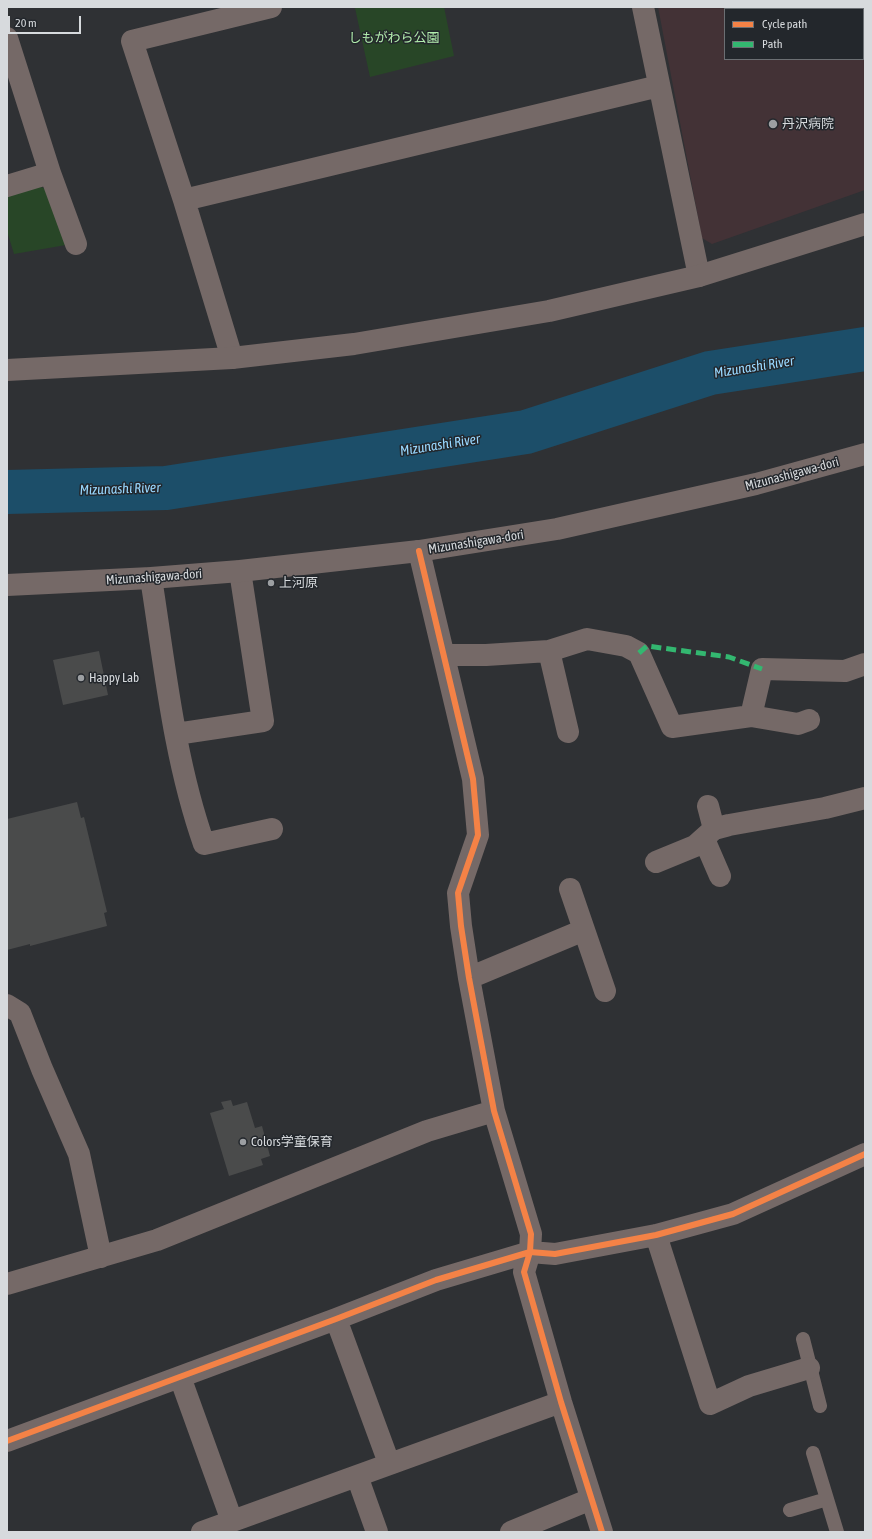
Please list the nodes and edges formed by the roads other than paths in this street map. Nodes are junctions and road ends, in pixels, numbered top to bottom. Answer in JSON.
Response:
{"nodes":[{"id":1,"x":272,"y":7,"type":"edge"},
{"id":2,"x":643,"y":7,"type":"edge"},
{"id":3,"x":7,"y":38,"type":"edge"},
{"id":4,"x":659,"y":86,"type":"junction"},
{"id":5,"x":50,"y":172,"type":"junction"},
{"id":6,"x":7,"y":186,"type":"edge"},
{"id":7,"x":184,"y":200,"type":"junction"},
{"id":8,"x":865,"y":224,"type":"edge"},
{"id":9,"x":76,"y":244,"type":"dead end"},
{"id":10,"x":700,"y":276,"type":"junction"},
{"id":11,"x":232,"y":358,"type":"junction"},
{"id":12,"x":7,"y":370,"type":"edge"},
{"id":13,"x":865,"y":454,"type":"edge"},
{"id":14,"x":419,"y":551,"type":"junction"},
{"id":15,"x":240,"y":571,"type":"junction"},
{"id":16,"x":151,"y":578,"type":"junction"},
{"id":17,"x":7,"y":585,"type":"edge"},
{"id":18,"x":549,"y":651,"type":"junction"},
{"id":19,"x":445,"y":655,"type":"junction"},
{"id":20,"x":865,"y":664,"type":"edge"},
{"id":21,"x":752,"y":716,"type":"junction"},
{"id":22,"x":809,"y":720,"type":"dead end"},
{"id":23,"x":568,"y":732,"type":"dead end"},
{"id":24,"x":176,"y":734,"type":"junction"},
{"id":25,"x":865,"y":798,"type":"edge"},
{"id":26,"x":708,"y":806,"type":"dead end"},
{"id":27,"x":272,"y":829,"type":"dead end"},
{"id":28,"x":709,"y":834,"type":"junction"},
{"id":29,"x":656,"y":862,"type":"dead end"},
{"id":30,"x":720,"y":876,"type":"dead end"},
{"id":31,"x":570,"y":889,"type":"dead end"},
{"id":32,"x":584,"y":930,"type":"junction"},
{"id":33,"x":469,"y":978,"type":"junction"},
{"id":34,"x":605,"y":991,"type":"dead end"},
{"id":35,"x":7,"y":1005,"type":"edge"},
{"id":36,"x":494,"y":1111,"type":"junction"},
{"id":37,"x":865,"y":1154,"type":"edge"},
{"id":38,"x":656,"y":1235,"type":"junction"},
{"id":39,"x":530,"y":1252,"type":"junction"},
{"id":40,"x":101,"y":1257,"type":"junction"},
{"id":41,"x":7,"y":1284,"type":"edge"},
{"id":42,"x":336,"y":1320,"type":"junction"},
{"id":43,"x":803,"y":1339,"type":"dead end"},
{"id":44,"x":809,"y":1368,"type":"junction"},
{"id":45,"x":180,"y":1377,"type":"junction"},
{"id":46,"x":561,"y":1402,"type":"junction"},
{"id":47,"x":820,"y":1406,"type":"dead end"},
{"id":48,"x":7,"y":1441,"type":"edge"},
{"id":49,"x":813,"y":1453,"type":"dead end"},
{"id":50,"x":389,"y":1463,"type":"junction"},
{"id":51,"x":357,"y":1476,"type":"junction"},
{"id":52,"x":592,"y":1499,"type":"junction"},
{"id":53,"x":827,"y":1499,"type":"junction"},
{"id":54,"x":790,"y":1510,"type":"dead end"},
{"id":55,"x":232,"y":1521,"type":"junction"},
{"id":56,"x":202,"y":1532,"type":"edge"},
{"id":57,"x":376,"y":1532,"type":"edge"},
{"id":58,"x":511,"y":1532,"type":"edge"},
{"id":59,"x":602,"y":1532,"type":"edge"},
{"id":60,"x":837,"y":1532,"type":"edge"}],
"edges":[{"from":1,"to":7,"type":"street"},
{"from":2,"to":4,"type":"street"},
{"from":3,"to":5,"type":"street"},
{"from":4,"to":7,"type":"street"},
{"from":4,"to":10,"type":"street"},
{"from":5,"to":6,"type":"street"},
{"from":5,"to":9,"type":"street"},
{"from":7,"to":11,"type":"street"},
{"from":8,"to":10,"type":"street"},
{"from":10,"to":11,"type":"street"},
{"from":11,"to":12,"type":"street"},
{"from":13,"to":14,"type":"street","name":"Mizunashigawa-dori"},
{"from":14,"to":15,"type":"street","name":"Mizunashigawa-dori"},
{"from":14,"to":19,"type":"street"},
{"from":15,"to":16,"type":"street","name":"Mizunashigawa-dori"},
{"from":15,"to":24,"type":"street"},
{"from":16,"to":17,"type":"street","name":"Mizunashigawa-dori"},
{"from":16,"to":24,"type":"street"},
{"from":18,"to":19,"type":"street"},
{"from":18,"to":21,"type":"street"},
{"from":18,"to":23,"type":"street"},
{"from":19,"to":33,"type":"street"},
{"from":20,"to":21,"type":"street"},
{"from":21,"to":22,"type":"street"},
{"from":24,"to":27,"type":"street"},
{"from":25,"to":28,"type":"street"},
{"from":26,"to":28,"type":"street"},
{"from":28,"to":29,"type":"street"},
{"from":28,"to":30,"type":"street"},
{"from":31,"to":32,"type":"street"},
{"from":32,"to":33,"type":"street"},
{"from":32,"to":34,"type":"street"},
{"from":33,"to":36,"type":"street"},
{"from":35,"to":40,"type":"street"},
{"from":36,"to":39,"type":"street"},
{"from":36,"to":40,"type":"street"},
{"from":37,"to":38,"type":"street"},
{"from":38,"to":39,"type":"street"},
{"from":38,"to":44,"type":"street"},
{"from":39,"to":42,"type":"street"},
{"from":39,"to":46,"type":"street"},
{"from":40,"to":41,"type":"street"},
{"from":42,"to":45,"type":"street"},
{"from":42,"to":50,"type":"street"},
{"from":43,"to":44,"type":"lane"},
{"from":44,"to":47,"type":"lane"},
{"from":45,"to":48,"type":"street"},
{"from":45,"to":55,"type":"street"},
{"from":46,"to":50,"type":"street"},
{"from":46,"to":52,"type":"street"},
{"from":49,"to":53,"type":"lane"},
{"from":50,"to":51,"type":"street"},
{"from":51,"to":55,"type":"street"},
{"from":51,"to":57,"type":"street"},
{"from":52,"to":58,"type":"street"},
{"from":52,"to":59,"type":"street"},
{"from":53,"to":54,"type":"lane"},
{"from":53,"to":60,"type":"lane"},
{"from":55,"to":56,"type":"street"}]}
